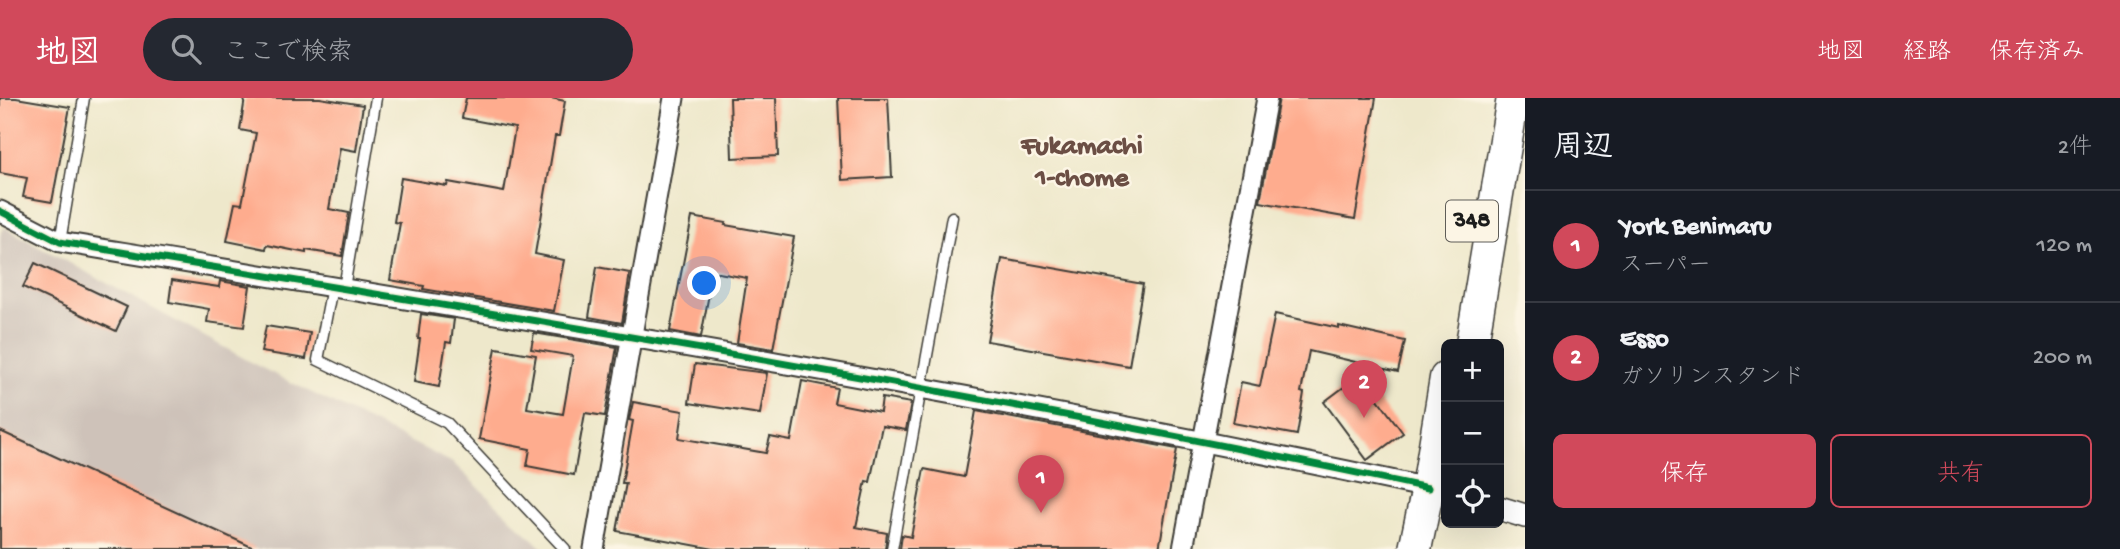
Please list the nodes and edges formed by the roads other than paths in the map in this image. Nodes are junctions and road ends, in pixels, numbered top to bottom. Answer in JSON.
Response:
{"nodes":[{"id":1,"x":84,"y":98,"type":"edge"},
{"id":2,"x":376,"y":98,"type":"edge"},
{"id":3,"x":674,"y":98,"type":"edge"},
{"id":4,"x":1267,"y":98,"type":"edge"},
{"id":5,"x":1493,"y":98,"type":"edge"},
{"id":6,"x":1513,"y":98,"type":"edge"},
{"id":7,"x":0,"y":211,"type":"edge"},
{"id":8,"x":951,"y":217,"type":"dead end"},
{"id":9,"x":60,"y":242,"type":"junction"},
{"id":10,"x":338,"y":288,"type":"junction"},
{"id":11,"x":631,"y":336,"type":"junction"},
{"id":12,"x":1453,"y":339,"type":"edge"},
{"id":13,"x":1473,"y":339,"type":"edge"},
{"id":14,"x":921,"y":389,"type":"junction"},
{"id":15,"x":1444,"y":402,"type":"edge"},
{"id":16,"x":1205,"y":440,"type":"junction"},
{"id":17,"x":1437,"y":493,"type":"edge"},
{"id":18,"x":1504,"y":510,"type":"edge"},
{"id":19,"x":1525,"y":516,"type":"edge"},
{"id":20,"x":565,"y":549,"type":"edge"},
{"id":21,"x":594,"y":549,"type":"edge"},
{"id":22,"x":892,"y":549,"type":"edge"},
{"id":23,"x":1184,"y":549,"type":"edge"},
{"id":24,"x":1415,"y":549,"type":"edge"},
{"id":25,"x":1437,"y":549,"type":"edge"}],
"edges":[{"from":1,"to":9,"type":"lane"},
{"from":2,"to":10,"type":"lane"},
{"from":3,"to":11,"type":"street"},
{"from":4,"to":16,"type":"street"},
{"from":5,"to":12,"type":"highway","number":"348"},
{"from":6,"to":13,"type":"highway","number":"348"},
{"from":7,"to":9,"type":"street"},
{"from":8,"to":14,"type":"lane"},
{"from":9,"to":10,"type":"street"},
{"from":10,"to":11,"type":"street"},
{"from":10,"to":20,"type":"lane"},
{"from":11,"to":14,"type":"street"},
{"from":11,"to":21,"type":"street"},
{"from":14,"to":16,"type":"street"},
{"from":14,"to":22,"type":"lane"},
{"from":15,"to":17,"type":"highway"},
{"from":16,"to":17,"type":"street"},
{"from":16,"to":23,"type":"street"},
{"from":17,"to":24,"type":"highway"},
{"from":17,"to":25,"type":"highway"},
{"from":18,"to":19,"type":"street"}]}
